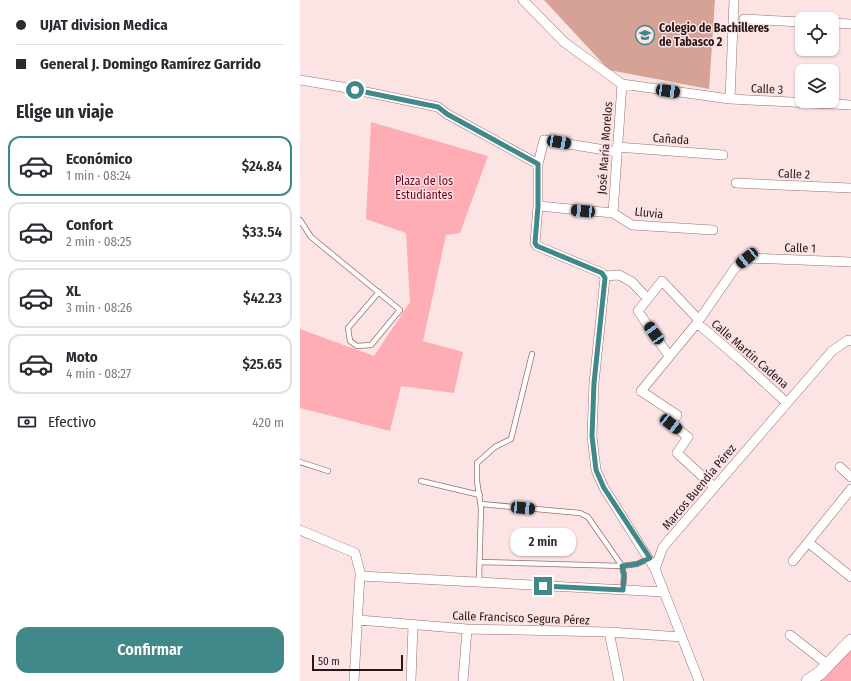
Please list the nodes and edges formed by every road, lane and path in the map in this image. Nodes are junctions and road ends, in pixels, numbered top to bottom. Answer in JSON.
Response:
{"nodes":[{"id":1,"x":523,"y":0,"type":"edge"},
{"id":2,"x":734,"y":0,"type":"edge"},
{"id":3,"x":744,"y":19,"type":"dead end"},
{"id":4,"x":795,"y":22,"type":"edge"},
{"id":5,"x":839,"y":23,"type":"edge"},
{"id":6,"x":851,"y":24,"type":"edge"},
{"id":7,"x":300,"y":80,"type":"edge"},
{"id":8,"x":622,"y":84,"type":"junction"},
{"id":9,"x":730,"y":99,"type":"junction"},
{"id":10,"x":851,"y":105,"type":"edge"},
{"id":11,"x":617,"y":150,"type":"junction"},
{"id":12,"x":723,"y":154,"type":"dead end"},
{"id":13,"x":538,"y":164,"type":"junction"},
{"id":14,"x":736,"y":183,"type":"dead end"},
{"id":15,"x":851,"y":188,"type":"edge"},
{"id":16,"x":538,"y":206,"type":"junction"},
{"id":17,"x":613,"y":213,"type":"junction"},
{"id":18,"x":300,"y":220,"type":"edge"},
{"id":19,"x":713,"y":230,"type":"dead end"},
{"id":20,"x":851,"y":262,"type":"edge"},
{"id":21,"x":604,"y":276,"type":"junction"},
{"id":22,"x":379,"y":292,"type":"junction"},
{"id":23,"x":647,"y":298,"type":"junction"},
{"id":24,"x":698,"y":322,"type":"junction"},
{"id":25,"x":851,"y":341,"type":"edge"},
{"id":26,"x":532,"y":354,"type":"dead end"},
{"id":27,"x":669,"y":356,"type":"junction"},
{"id":28,"x":787,"y":403,"type":"junction"},
{"id":29,"x":300,"y":462,"type":"edge"},
{"id":30,"x":840,"y":467,"type":"dead end"},
{"id":31,"x":328,"y":471,"type":"dead end"},
{"id":32,"x":851,"y":477,"type":"edge"},
{"id":33,"x":421,"y":481,"type":"dead end"},
{"id":34,"x":714,"y":487,"type":"junction"},
{"id":35,"x":851,"y":489,"type":"edge"},
{"id":36,"x":480,"y":495,"type":"junction"},
{"id":37,"x":481,"y":504,"type":"junction"},
{"id":38,"x":300,"y":530,"type":"edge"},
{"id":39,"x":809,"y":543,"type":"junction"},
{"id":40,"x":650,"y":558,"type":"junction"},
{"id":41,"x":793,"y":561,"type":"dead end"},
{"id":42,"x":480,"y":562,"type":"junction"},
{"id":43,"x":622,"y":566,"type":"junction"},
{"id":44,"x":655,"y":569,"type":"junction"},
{"id":45,"x":360,"y":574,"type":"junction"},
{"id":46,"x":851,"y":577,"type":"edge"},
{"id":47,"x":479,"y":582,"type":"junction"},
{"id":48,"x":623,"y":590,"type":"junction"},
{"id":49,"x":664,"y":592,"type":"junction"},
{"id":50,"x":359,"y":620,"type":"junction"},
{"id":51,"x":413,"y":625,"type":"junction"},
{"id":52,"x":467,"y":629,"type":"junction"},
{"id":53,"x":609,"y":632,"type":"junction"},
{"id":54,"x":790,"y":634,"type":"dead end"},
{"id":55,"x":682,"y":637,"type":"junction"},
{"id":56,"x":851,"y":641,"type":"edge"},
{"id":57,"x":822,"y":673,"type":"edge"},
{"id":58,"x":354,"y":681,"type":"edge"},
{"id":59,"x":411,"y":681,"type":"edge"},
{"id":60,"x":463,"y":681,"type":"edge"},
{"id":61,"x":619,"y":681,"type":"edge"},
{"id":62,"x":699,"y":681,"type":"edge"},
{"id":63,"x":808,"y":681,"type":"edge"}],
"edges":[{"from":1,"to":8,"type":"street"},
{"from":2,"to":9,"type":"street"},
{"from":3,"to":4,"type":"street"},
{"from":5,"to":6,"type":"street"},
{"from":7,"to":13,"type":"street"},
{"from":8,"to":9,"type":"street","name":"Calle 3"},
{"from":8,"to":11,"type":"street","name":"José María Morelos"},
{"from":9,"to":10,"type":"street","name":"Calle 3"},
{"from":11,"to":12,"type":"street","name":"Cañada"},
{"from":11,"to":13,"type":"street","name":"Cañada"},
{"from":11,"to":17,"type":"street","name":"José María Morelos"},
{"from":13,"to":16,"type":"street"},
{"from":14,"to":15,"type":"street","name":"Calle 2"},
{"from":16,"to":17,"type":"street","name":"Lluvia"},
{"from":16,"to":21,"type":"street"},
{"from":17,"to":19,"type":"street","name":"Lluvia"},
{"from":18,"to":22,"type":"lane"},
{"from":20,"to":24,"type":"street","name":"Calle 1"},
{"from":21,"to":23,"type":"street"},
{"from":21,"to":40,"type":"street"},
{"from":22,"to":22,"type":"lane"},
{"from":23,"to":24,"type":"street","name":"Calle Martín Cadena"},
{"from":23,"to":27,"type":"street"},
{"from":24,"to":27,"type":"street"},
{"from":24,"to":28,"type":"street","name":"Calle Martín Cadena"},
{"from":25,"to":28,"type":"street","name":"Marcos Buendía Pérez"},
{"from":26,"to":36,"type":"lane"},
{"from":27,"to":34,"type":"street"},
{"from":28,"to":34,"type":"street","name":"Marcos Buendía Pérez"},
{"from":29,"to":31,"type":"lane"},
{"from":30,"to":32,"type":"street"},
{"from":33,"to":36,"type":"lane"},
{"from":34,"to":44,"type":"street","name":"Marcos Buendía Pérez"},
{"from":35,"to":39,"type":"street"},
{"from":36,"to":37,"type":"lane"},
{"from":37,"to":42,"type":"lane"},
{"from":37,"to":43,"type":"lane"},
{"from":38,"to":45,"type":"street"},
{"from":39,"to":41,"type":"street"},
{"from":39,"to":46,"type":"street"},
{"from":40,"to":43,"type":"lane"},
{"from":40,"to":44,"type":"street"},
{"from":42,"to":43,"type":"lane"},
{"from":42,"to":47,"type":"lane"},
{"from":43,"to":48,"type":"lane"},
{"from":44,"to":49,"type":"street"},
{"from":45,"to":47,"type":"street"},
{"from":45,"to":50,"type":"street"},
{"from":47,"to":48,"type":"street"},
{"from":48,"to":49,"type":"street"},
{"from":49,"to":55,"type":"street"},
{"from":50,"to":51,"type":"street","name":"Calle Francisco Segura Pérez"},
{"from":50,"to":58,"type":"street"},
{"from":51,"to":52,"type":"street","name":"Calle Francisco Segura Pérez"},
{"from":51,"to":59,"type":"street"},
{"from":52,"to":53,"type":"street","name":"Calle Francisco Segura Pérez"},
{"from":52,"to":60,"type":"street"},
{"from":53,"to":55,"type":"street","name":"Calle Francisco Segura Pérez"},
{"from":53,"to":61,"type":"street"},
{"from":54,"to":57,"type":"street"},
{"from":55,"to":62,"type":"street"},
{"from":56,"to":57,"type":"street"},
{"from":57,"to":63,"type":"street"}]}
